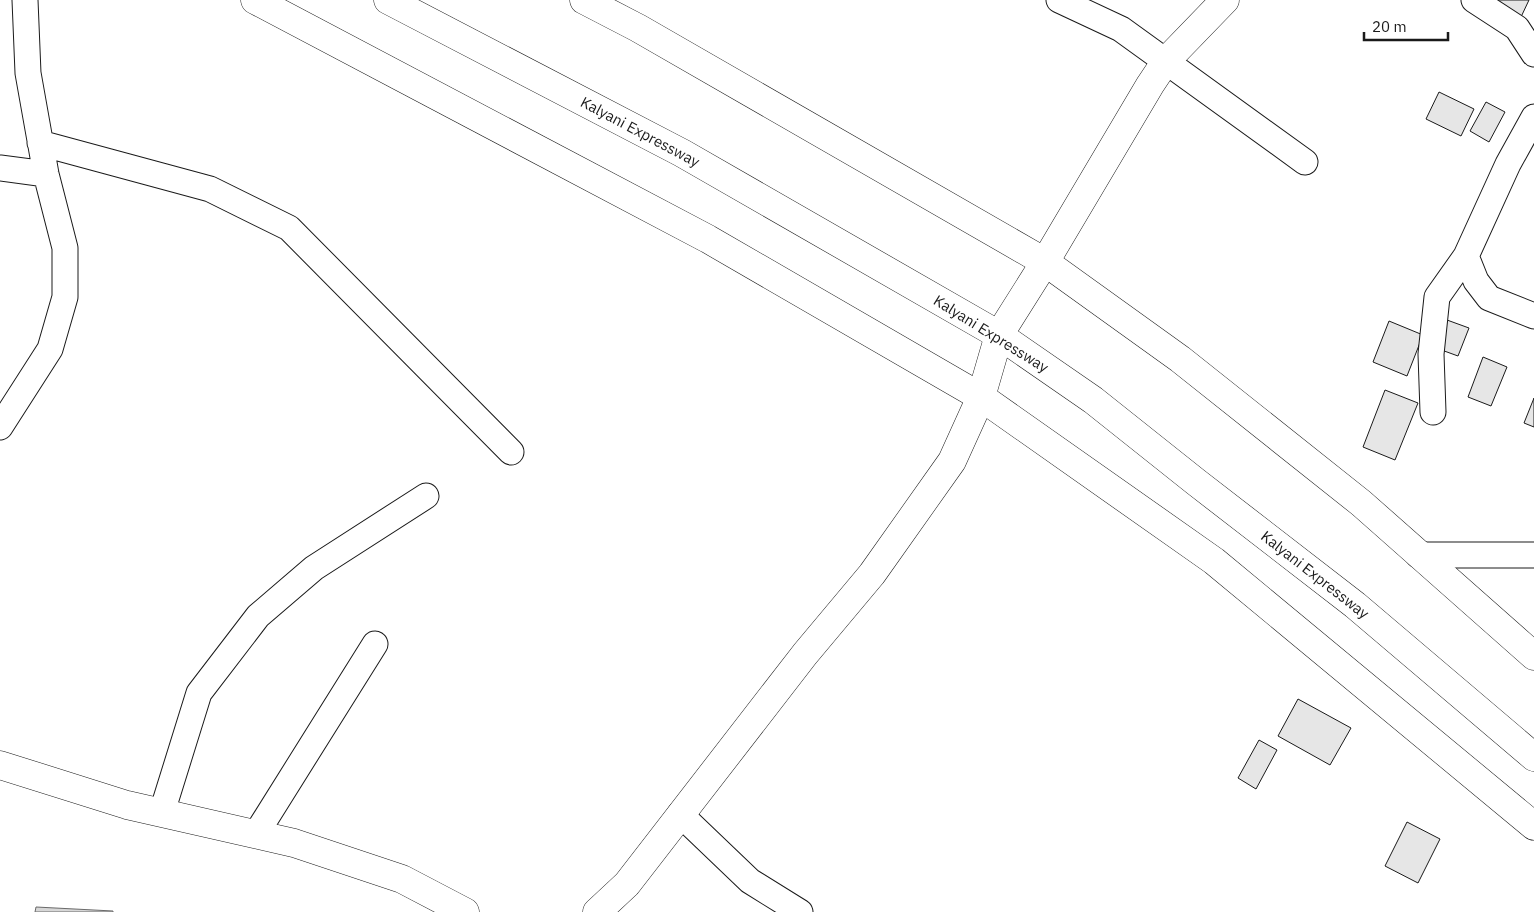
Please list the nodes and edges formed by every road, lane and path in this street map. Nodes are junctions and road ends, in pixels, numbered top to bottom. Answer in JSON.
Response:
{"nodes":[{"id":1,"x":25,"y":0,"type":"edge"},
{"id":2,"x":255,"y":0,"type":"edge"},
{"id":3,"x":388,"y":0,"type":"edge"},
{"id":4,"x":584,"y":0,"type":"edge"},
{"id":5,"x":1059,"y":0,"type":"edge"},
{"id":6,"x":1225,"y":0,"type":"edge"},
{"id":7,"x":1474,"y":0,"type":"edge"},
{"id":8,"x":1534,"y":54,"type":"edge"},
{"id":9,"x":1166,"y":61,"type":"junction"},
{"id":10,"x":1534,"y":117,"type":"edge"},
{"id":11,"x":40,"y":144,"type":"junction"},
{"id":12,"x":1305,"y":162,"type":"dead end"},
{"id":13,"x":0,"y":168,"type":"edge"},
{"id":14,"x":46,"y":174,"type":"junction"},
{"id":15,"x":1466,"y":256,"type":"junction"},
{"id":16,"x":1045,"y":262,"type":"junction"},
{"id":17,"x":1534,"y":316,"type":"edge"},
{"id":18,"x":999,"y":336,"type":"junction"},
{"id":19,"x":981,"y":397,"type":"junction"},
{"id":20,"x":1433,"y":412,"type":"dead end"},
{"id":21,"x":2,"y":422,"type":"edge"},
{"id":22,"x":511,"y":452,"type":"dead end"},
{"id":23,"x":426,"y":496,"type":"dead end"},
{"id":24,"x":1418,"y":555,"type":"junction"},
{"id":25,"x":1534,"y":555,"type":"edge"},
{"id":26,"x":375,"y":644,"type":"dead end"},
{"id":27,"x":1534,"y":656,"type":"edge"},
{"id":28,"x":1534,"y":757,"type":"edge"},
{"id":29,"x":0,"y":766,"type":"edge"},
{"id":30,"x":162,"y":812,"type":"junction"},
{"id":31,"x":680,"y":814,"type":"junction"},
{"id":32,"x":1534,"y":826,"type":"edge"},
{"id":33,"x":256,"y":834,"type":"junction"},
{"id":34,"x":465,"y":912,"type":"edge"},
{"id":35,"x":597,"y":912,"type":"edge"},
{"id":36,"x":800,"y":912,"type":"edge"}],
"edges":[{"from":1,"to":11,"type":"street"},
{"from":2,"to":19,"type":"main road"},
{"from":3,"to":18,"type":"main road","name":"Kalyani Expressway"},
{"from":4,"to":16,"type":"main road"},
{"from":5,"to":9,"type":"street"},
{"from":6,"to":9,"type":"main road"},
{"from":7,"to":8,"type":"street"},
{"from":9,"to":12,"type":"street"},
{"from":9,"to":16,"type":"main road"},
{"from":10,"to":15,"type":"street"},
{"from":11,"to":14,"type":"street"},
{"from":11,"to":22,"type":"street"},
{"from":13,"to":14,"type":"street"},
{"from":14,"to":21,"type":"street"},
{"from":15,"to":17,"type":"street"},
{"from":15,"to":20,"type":"street"},
{"from":16,"to":18,"type":"main road"},
{"from":16,"to":24,"type":"main road"},
{"from":18,"to":19,"type":"main road"},
{"from":18,"to":28,"type":"main road","name":"Kalyani Expressway"},
{"from":19,"to":31,"type":"main road"},
{"from":19,"to":32,"type":"main road"},
{"from":23,"to":30,"type":"street"},
{"from":24,"to":25,"type":"street"},
{"from":24,"to":27,"type":"main road"},
{"from":26,"to":33,"type":"street"},
{"from":29,"to":30,"type":"main road"},
{"from":30,"to":33,"type":"main road"},
{"from":31,"to":35,"type":"main road"},
{"from":31,"to":36,"type":"street"},
{"from":33,"to":34,"type":"main road"}]}
